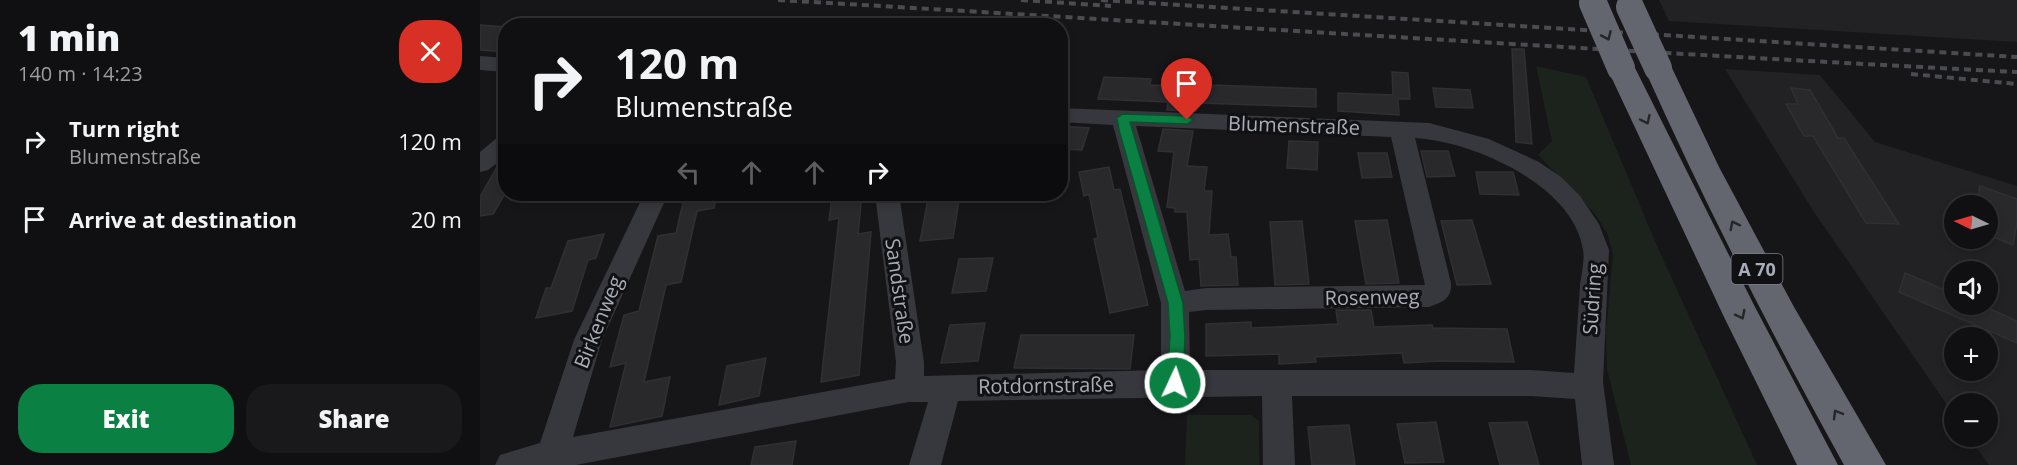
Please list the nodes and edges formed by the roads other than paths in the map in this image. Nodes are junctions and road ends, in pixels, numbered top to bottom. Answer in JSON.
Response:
{"nodes":[{"id":1,"x":1592,"y":2,"type":"edge"},
{"id":2,"x":1628,"y":3,"type":"edge"},
{"id":3,"x":480,"y":63,"type":"edge"},
{"id":4,"x":498,"y":64,"type":"edge"},
{"id":5,"x":1068,"y":115,"type":"edge"},
{"id":6,"x":1123,"y":118,"type":"junction"},
{"id":7,"x":1401,"y":129,"type":"junction"},
{"id":8,"x":498,"y":150,"type":"edge"},
{"id":9,"x":1522,"y":162,"type":"joint"},
{"id":10,"x":480,"y":165,"type":"edge"},
{"id":11,"x":653,"y":201,"type":"edge"},
{"id":12,"x":888,"y":201,"type":"edge"},
{"id":13,"x":1175,"y":303,"type":"junction"},
{"id":14,"x":1175,"y":383,"type":"junction"},
{"id":15,"x":1277,"y":384,"type":"junction"},
{"id":16,"x":947,"y":388,"type":"junction"},
{"id":17,"x":1588,"y":388,"type":"junction"},
{"id":18,"x":909,"y":389,"type":"junction"},
{"id":19,"x":552,"y":455,"type":"junction"},
{"id":20,"x":511,"y":465,"type":"edge"},
{"id":21,"x":925,"y":465,"type":"edge"},
{"id":22,"x":1279,"y":465,"type":"edge"},
{"id":23,"x":1598,"y":465,"type":"edge"},
{"id":24,"x":1818,"y":465,"type":"edge"},
{"id":25,"x":1866,"y":465,"type":"edge"}],
"edges":[{"from":1,"to":24,"type":"highway","number":"A 70","one_way":true,"bridge":true},
{"from":25,"to":2,"type":"highway","number":"A 70","one_way":true,"bridge":true},
{"from":3,"to":4,"type":"street"},
{"from":5,"to":6,"type":"street","name":"Blumenstraße"},
{"from":6,"to":7,"type":"street","name":"Blumenstraße"},
{"from":6,"to":13,"type":"street"},
{"from":7,"to":9,"type":"street","name":"Blumenstraße"},
{"from":7,"to":13,"type":"street","name":"Rosenweg"},
{"from":8,"to":10,"type":"street"},
{"from":9,"to":17,"type":"street","name":"Südring"},
{"from":11,"to":19,"type":"street","name":"Birkenweg"},
{"from":12,"to":18,"type":"street","name":"Sandstraße"},
{"from":13,"to":14,"type":"street"},
{"from":14,"to":15,"type":"street","name":"Rotdornstraße"},
{"from":14,"to":16,"type":"street","name":"Rotdornstraße"},
{"from":15,"to":17,"type":"street","name":"Rotdornstraße"},
{"from":15,"to":22,"type":"street"},
{"from":16,"to":18,"type":"street","name":"Rotdornstraße"},
{"from":16,"to":21,"type":"street"},
{"from":17,"to":23,"type":"street","name":"Südring"},
{"from":18,"to":19,"type":"street","name":"Rotdornstraße"},
{"from":19,"to":20,"type":"street","name":"Rotdornstraße"}]}
